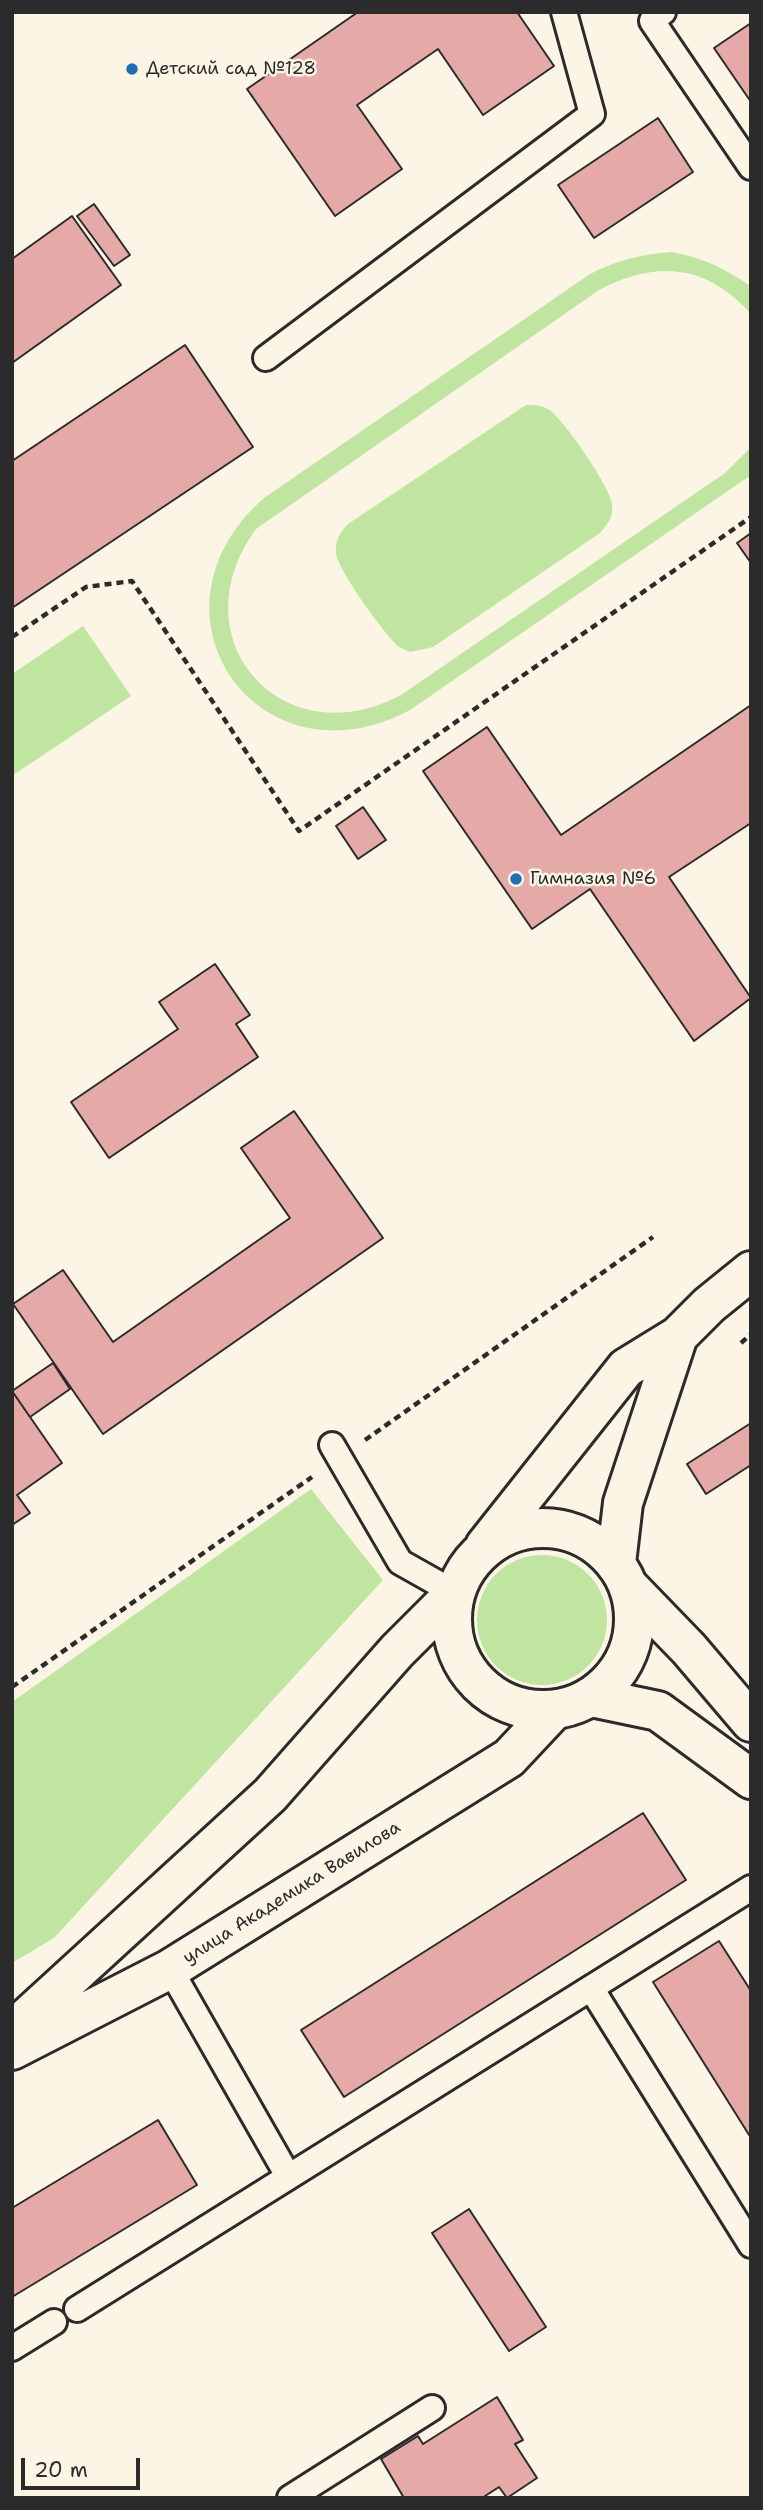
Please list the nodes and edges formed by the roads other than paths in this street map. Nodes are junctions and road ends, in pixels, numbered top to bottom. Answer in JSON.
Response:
{"nodes":[{"id":1,"x":564,"y":12,"type":"edge"},
{"id":2,"x":663,"y":12,"type":"edge"},
{"id":3,"x":751,"y":167,"type":"edge"},
{"id":4,"x":266,"y":358,"type":"dead end"},
{"id":5,"x":751,"y":1271,"type":"edge"},
{"id":6,"x":678,"y":1336,"type":"junction"},
{"id":7,"x":332,"y":1445,"type":"dead end"},
{"id":8,"x":477,"y":1556,"type":"junction"},
{"id":9,"x":623,"y":1575,"type":"junction"},
{"id":10,"x":455,"y":1593,"type":"junction"},
{"id":11,"x":591,"y":1697,"type":"junction"},
{"id":12,"x":554,"y":1710,"type":"junction"},
{"id":13,"x":751,"y":1722,"type":"edge"},
{"id":14,"x":751,"y":1779,"type":"edge"},
{"id":15,"x":751,"y":1888,"type":"edge"},
{"id":16,"x":170,"y":1969,"type":"junction"},
{"id":17,"x":591,"y":1988,"type":"junction"},
{"id":18,"x":12,"y":2031,"type":"edge"},
{"id":19,"x":12,"y":2050,"type":"edge"},
{"id":20,"x":288,"y":2176,"type":"junction"},
{"id":21,"x":751,"y":2245,"type":"edge"},
{"id":22,"x":77,"y":2309,"type":"dead end"},
{"id":23,"x":54,"y":2322,"type":"dead end"},
{"id":24,"x":12,"y":2348,"type":"edge"},
{"id":25,"x":432,"y":2408,"type":"dead end"},
{"id":26,"x":290,"y":2498,"type":"edge"}],
"edges":[{"from":1,"to":4,"type":"lane"},
{"from":2,"to":3,"type":"lane"},
{"from":5,"to":6,"type":"street"},
{"from":6,"to":8,"type":"street"},
{"from":6,"to":9,"type":"street"},
{"from":7,"to":10,"type":"lane"},
{"from":8,"to":9,"type":"street"},
{"from":8,"to":10,"type":"street"},
{"from":9,"to":11,"type":"street"},
{"from":9,"to":13,"type":"street"},
{"from":10,"to":12,"type":"street"},
{"from":10,"to":18,"type":"street"},
{"from":11,"to":12,"type":"street"},
{"from":11,"to":14,"type":"street"},
{"from":12,"to":16,"type":"street","name":"улица Академика Вавилова"},
{"from":15,"to":17,"type":"lane"},
{"from":16,"to":19,"type":"street","name":"улица Академика Вавилова"},
{"from":16,"to":20,"type":"lane"},
{"from":17,"to":20,"type":"lane"},
{"from":17,"to":21,"type":"lane"},
{"from":20,"to":22,"type":"lane"},
{"from":23,"to":24,"type":"lane"},
{"from":25,"to":26,"type":"lane"}]}
